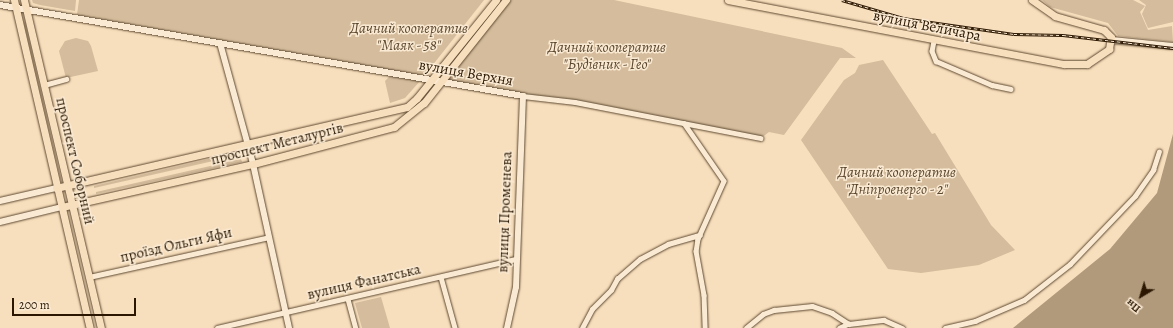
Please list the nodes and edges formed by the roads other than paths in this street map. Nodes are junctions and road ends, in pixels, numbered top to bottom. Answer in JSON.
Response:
{"nodes":[{"id":1,"x":24,"y":0,"type":"edge"},
{"id":2,"x":496,"y":0,"type":"edge"},
{"id":3,"x":506,"y":0,"type":"edge"},
{"id":4,"x":728,"y":0,"type":"edge"},
{"id":5,"x":1032,"y":0,"type":"edge"},
{"id":6,"x":15,"y":4,"type":"edge"},
{"id":7,"x":0,"y":5,"type":"edge"},
{"id":8,"x":26,"y":11,"type":"junction"},
{"id":9,"x":934,"y":41,"type":"junction"},
{"id":10,"x":1114,"y":41,"type":"junction"},
{"id":11,"x":220,"y":43,"type":"junction"},
{"id":12,"x":1173,"y":46,"type":"edge"},
{"id":13,"x":66,"y":79,"type":"dead end"},
{"id":14,"x":432,"y":80,"type":"junction"},
{"id":15,"x":440,"y":82,"type":"junction"},
{"id":16,"x":44,"y":85,"type":"junction"},
{"id":17,"x":1011,"y":89,"type":"dead end"},
{"id":18,"x":523,"y":96,"type":"junction"},
{"id":19,"x":392,"y":112,"type":"junction"},
{"id":20,"x":684,"y":123,"type":"junction"},
{"id":21,"x":397,"y":125,"type":"junction"},
{"id":22,"x":761,"y":138,"type":"dead end"},
{"id":23,"x":247,"y":145,"type":"junction"},
{"id":24,"x":1159,"y":152,"type":"dead end"},
{"id":25,"x":252,"y":164,"type":"junction"},
{"id":26,"x":68,"y":186,"type":"junction"},
{"id":27,"x":56,"y":188,"type":"junction"},
{"id":28,"x":0,"y":201,"type":"edge"},
{"id":29,"x":72,"y":205,"type":"junction"},
{"id":30,"x":62,"y":207,"type":"junction"},
{"id":31,"x":0,"y":222,"type":"edge"},
{"id":32,"x":700,"y":234,"type":"junction"},
{"id":33,"x":269,"y":237,"type":"junction"},
{"id":34,"x":515,"y":259,"type":"junction"},
{"id":35,"x":441,"y":276,"type":"junction"},
{"id":36,"x":89,"y":277,"type":"junction"},
{"id":37,"x":348,"y":299,"type":"junction"},
{"id":38,"x":286,"y":313,"type":"junction"},
{"id":39,"x":849,"y":324,"type":"junction"},
{"id":40,"x":90,"y":328,"type":"edge"},
{"id":41,"x":101,"y":328,"type":"edge"},
{"id":42,"x":217,"y":328,"type":"edge"},
{"id":43,"x":289,"y":328,"type":"edge"},
{"id":44,"x":356,"y":328,"type":"edge"},
{"id":45,"x":454,"y":328,"type":"edge"},
{"id":46,"x":508,"y":328,"type":"edge"},
{"id":47,"x":582,"y":328,"type":"edge"},
{"id":48,"x":705,"y":328,"type":"edge"},
{"id":49,"x":746,"y":328,"type":"edge"},
{"id":50,"x":840,"y":328,"type":"edge"},
{"id":51,"x":902,"y":328,"type":"edge"},
{"id":52,"x":945,"y":328,"type":"edge"}],
"edges":[{"from":1,"to":8,"type":"main road","name":"проспект Соборний"},
{"from":2,"to":14,"type":"main road","name":"проспект Металургів"},
{"from":3,"to":15,"type":"main road","name":"проспект Металургів"},
{"from":4,"to":9,"type":"main road","name":"вулиця Величара"},
{"from":5,"to":10,"type":"main road"},
{"from":6,"to":7,"type":"street","name":"вулиця Верхня"},
{"from":6,"to":8,"type":"street","name":"вулиця Верхня"},
{"from":6,"to":27,"type":"main road","name":"проспект Соборний"},
{"from":8,"to":11,"type":"street","name":"вулиця Верхня"},
{"from":8,"to":16,"type":"main road","name":"проспект Соборний"},
{"from":9,"to":10,"type":"main road","name":"вулиця Величара"},
{"from":9,"to":17,"type":"street"},
{"from":10,"to":12,"type":"street"},
{"from":11,"to":14,"type":"street","name":"вулиця Верхня"},
{"from":11,"to":23,"type":"street"},
{"from":13,"to":16,"type":"street"},
{"from":14,"to":15,"type":"street","name":"вулиця Верхня"},
{"from":14,"to":19,"type":"main road","name":"проспект Металургів"},
{"from":15,"to":18,"type":"street","name":"вулиця Верхня"},
{"from":15,"to":21,"type":"main road","name":"проспект Металургів"},
{"from":16,"to":26,"type":"main road","name":"проспект Соборний"},
{"from":18,"to":20,"type":"street","name":"вулиця Верхня"},
{"from":18,"to":34,"type":"street","name":"вулиця Променева"},
{"from":19,"to":21,"type":"main road"},
{"from":19,"to":23,"type":"main road","name":"проспект Металургів"},
{"from":20,"to":22,"type":"street","name":"вулиця Верхня"},
{"from":20,"to":32,"type":"street"},
{"from":21,"to":25,"type":"main road","name":"проспект Металургів"},
{"from":23,"to":25,"type":"street"},
{"from":23,"to":26,"type":"main road","name":"проспект Металургів"},
{"from":24,"to":52,"type":"street"},
{"from":25,"to":29,"type":"main road","name":"проспект Металургів"},
{"from":25,"to":33,"type":"street"},
{"from":26,"to":27,"type":"main road","name":"проспект Металургів"},
{"from":26,"to":29,"type":"main road","name":"проспект Соборний"},
{"from":27,"to":28,"type":"street","name":"проспект Металургів"},
{"from":27,"to":30,"type":"main road","name":"проспект Соборний"},
{"from":29,"to":30,"type":"main road","name":"проспект Металургів"},
{"from":29,"to":36,"type":"main road","name":"проспект Соборний"},
{"from":30,"to":31,"type":"street","name":"проспект Металургів"},
{"from":30,"to":40,"type":"main road","name":"проспект Соборний"},
{"from":32,"to":47,"type":"street"},
{"from":32,"to":48,"type":"street"},
{"from":33,"to":36,"type":"street","name":"проїзд Ольги Яфи"},
{"from":33,"to":38,"type":"street"},
{"from":34,"to":35,"type":"street","name":"вулиця Фанатська"},
{"from":34,"to":46,"type":"street","name":"вулиця Променева"},
{"from":35,"to":37,"type":"street","name":"вулиця Фанатська"},
{"from":35,"to":45,"type":"street"},
{"from":36,"to":41,"type":"main road","name":"проспект Соборний"},
{"from":37,"to":38,"type":"street","name":"вулиця Фанатська"},
{"from":37,"to":44,"type":"street"},
{"from":38,"to":42,"type":"street","name":"вулиця Фанатська"},
{"from":38,"to":43,"type":"street"},
{"from":39,"to":49,"type":"street"},
{"from":39,"to":50,"type":"street"},
{"from":39,"to":51,"type":"street"}]}
